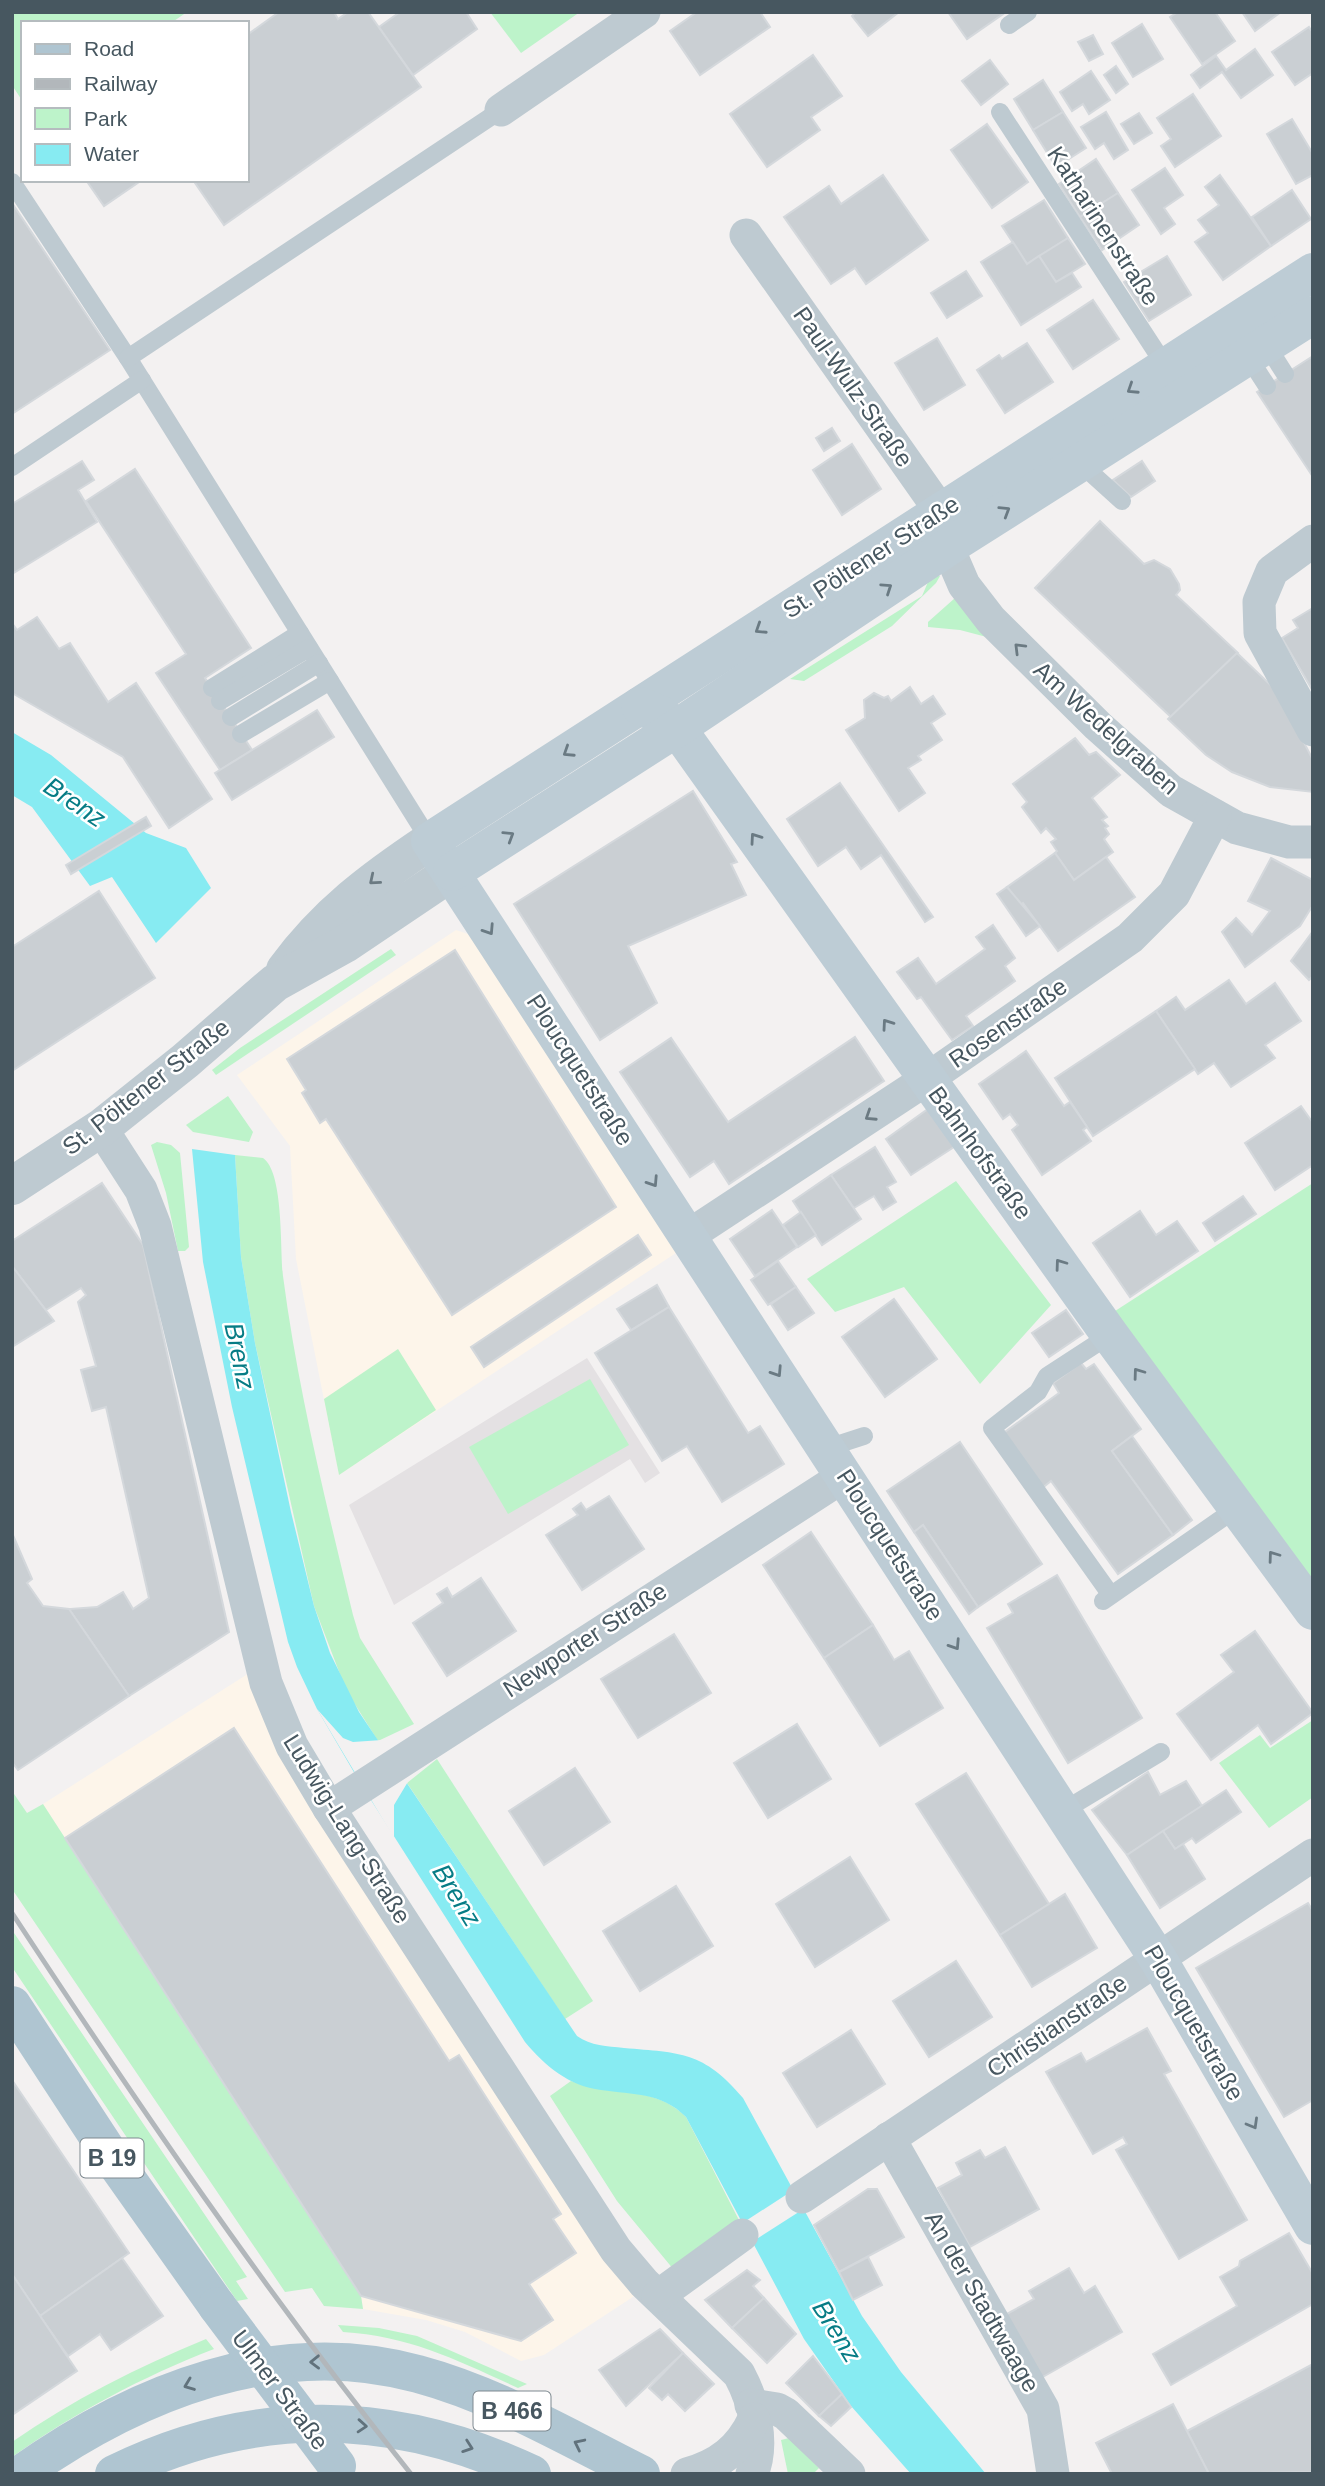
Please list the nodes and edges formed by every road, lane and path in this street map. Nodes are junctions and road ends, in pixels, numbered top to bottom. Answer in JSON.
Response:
{"nodes":[{"id":1,"x":645,"y":12,"type":"edge"},
{"id":2,"x":1028,"y":12,"type":"edge"},
{"id":3,"x":1009,"y":25,"type":"dead end"},
{"id":4,"x":501,"y":110,"type":"joint"},
{"id":5,"x":1000,"y":112,"type":"dead end"},
{"id":6,"x":12,"y":182,"type":"edge"},
{"id":7,"x":746,"y":235,"type":"dead end"},
{"id":8,"x":1313,"y":272,"type":"edge"},
{"id":9,"x":1313,"y":315,"type":"edge"},
{"id":10,"x":1257,"y":350,"type":"junction"},
{"id":11,"x":128,"y":358,"type":"junction"},
{"id":12,"x":1166,"y":367,"type":"junction"},
{"id":13,"x":142,"y":380,"type":"junction"},
{"id":14,"x":1080,"y":463,"type":"junction"},
{"id":15,"x":12,"y":467,"type":"edge"},
{"id":16,"x":1122,"y":501,"type":"dead end"},
{"id":17,"x":950,"y":533,"type":"junction"},
{"id":18,"x":1313,"y":541,"type":"edge"},
{"id":19,"x":309,"y":648,"type":"junction"},
{"id":20,"x":330,"y":681,"type":"junction"},
{"id":21,"x":216,"y":695,"type":"dead end"},
{"id":22,"x":640,"y":706,"type":"junction"},
{"id":23,"x":231,"y":717,"type":"dead end"},
{"id":24,"x":677,"y":728,"type":"junction"},
{"id":25,"x":1313,"y":730,"type":"edge"},
{"id":26,"x":241,"y":734,"type":"dead end"},
{"id":27,"x":1216,"y":816,"type":"junction"},
{"id":28,"x":430,"y":841,"type":"junction"},
{"id":29,"x":1313,"y":842,"type":"edge"},
{"id":30,"x":452,"y":872,"type":"junction"},
{"id":31,"x":275,"y":983,"type":"junction"},
{"id":32,"x":927,"y":1079,"type":"junction"},
{"id":33,"x":101,"y":1128,"type":"junction"},
{"id":34,"x":12,"y":1186,"type":"edge"},
{"id":35,"x":688,"y":1236,"type":"junction"},
{"id":36,"x":1105,"y":1327,"type":"junction"},
{"id":37,"x":864,"y":1436,"type":"dead end"},
{"id":38,"x":835,"y":1462,"type":"junction"},
{"id":39,"x":1237,"y":1508,"type":"junction"},
{"id":40,"x":1313,"y":1611,"type":"edge"},
{"id":41,"x":1161,"y":1752,"type":"dead end"},
{"id":42,"x":329,"y":1808,"type":"junction"},
{"id":43,"x":1063,"y":1811,"type":"junction"},
{"id":44,"x":1313,"y":1855,"type":"edge"},
{"id":45,"x":1158,"y":1959,"type":"junction"},
{"id":46,"x":12,"y":2005,"type":"edge"},
{"id":47,"x":889,"y":2138,"type":"junction"},
{"id":48,"x":802,"y":2197,"type":"dead end"},
{"id":49,"x":1313,"y":2226,"type":"edge"},
{"id":50,"x":742,"y":2235,"type":"dead end"},
{"id":51,"x":658,"y":2296,"type":"junction"},
{"id":52,"x":752,"y":2412,"type":"junction"},
{"id":53,"x":758,"y":2467,"type":"edge"},
{"id":54,"x":340,"y":2470,"type":"edge"},
{"id":55,"x":21,"y":2474,"type":"edge"},
{"id":56,"x":114,"y":2474,"type":"edge"},
{"id":57,"x":532,"y":2474,"type":"edge"},
{"id":58,"x":641,"y":2474,"type":"edge"},
{"id":59,"x":687,"y":2474,"type":"edge"},
{"id":60,"x":849,"y":2474,"type":"edge"},
{"id":61,"x":1053,"y":2474,"type":"edge"}],
"edges":[{"from":1,"to":4,"type":"street"},
{"from":2,"to":3,"type":"lane"},
{"from":4,"to":11,"type":"lane"},
{"from":5,"to":12,"type":"lane","name":"Katharinenstraße"},
{"from":6,"to":11,"type":"lane"},
{"from":7,"to":17,"type":"street","name":"Paul-Wulz-Straße"},
{"from":8,"to":10,"type":"main road","name":"St. Pöltener Straße"},
{"from":9,"to":10,"type":"main road","name":"St. Pöltener Straße"},
{"from":10,"to":12,"type":"main road","name":"St. Pöltener Straße"},
{"from":10,"to":14,"type":"main road","name":"St. Pöltener Straße"},
{"from":11,"to":13,"type":"lane"},
{"from":12,"to":17,"type":"main road","name":"St. Pöltener Straße","one_way":true},
{"from":13,"to":15,"type":"lane"},
{"from":13,"to":19,"type":"lane"},
{"from":14,"to":16,"type":"lane"},
{"from":17,"to":14,"type":"main road","name":"St. Pöltener Straße","one_way":true},
{"from":17,"to":22,"type":"main road","name":"St. Pöltener Straße","one_way":true},
{"from":24,"to":17,"type":"main road","name":"St. Pöltener Straße","one_way":true},
{"from":27,"to":17,"type":"street","name":"Am Wedelgraben","one_way":true},
{"from":18,"to":25,"type":"street"},
{"from":19,"to":20,"type":"lane"},
{"from":19,"to":21,"type":"lane"},
{"from":19,"to":23,"type":"lane"},
{"from":20,"to":26,"type":"lane"},
{"from":20,"to":28,"type":"lane"},
{"from":22,"to":24,"type":"main road","name":"Bahnhofstraße"},
{"from":22,"to":28,"type":"main road","name":"St. Pöltener Straße","one_way":true},
{"from":30,"to":24,"type":"main road","name":"St. Pöltener Straße","one_way":true},
{"from":32,"to":24,"type":"main road","name":"Bahnhofstraße","one_way":true},
{"from":27,"to":29,"type":"street","name":"Am Wedelgraben"},
{"from":27,"to":32,"type":"street","name":"Rosenstraße"},
{"from":28,"to":30,"type":"main road"},
{"from":28,"to":31,"type":"street","name":"St. Pöltener Straße","one_way":true},
{"from":30,"to":31,"type":"street","name":"St. Pöltener Straße"},
{"from":30,"to":35,"type":"main road","name":"Ploucquetstraße","one_way":true},
{"from":31,"to":33,"type":"street","name":"St. Pöltener Straße"},
{"from":32,"to":35,"type":"street","name":"Rosenstraße","one_way":true},
{"from":36,"to":32,"type":"main road","name":"Bahnhofstraße","one_way":true},
{"from":33,"to":34,"type":"street","name":"St. Pöltener Straße"},
{"from":33,"to":42,"type":"street","name":"Ludwig-Lang-Straße"},
{"from":35,"to":38,"type":"main road","name":"Ploucquetstraße","one_way":true},
{"from":39,"to":36,"type":"main road","name":"Bahnhofstraße","one_way":true},
{"from":36,"to":39,"type":"lane"},
{"from":37,"to":38,"type":"lane"},
{"from":38,"to":42,"type":"street","name":"Newporter Straße"},
{"from":38,"to":43,"type":"main road","name":"Ploucquetstraße","one_way":true},
{"from":40,"to":39,"type":"main road","name":"Bahnhofstraße","one_way":true},
{"from":41,"to":43,"type":"lane"},
{"from":42,"to":51,"type":"street","name":"Ludwig-Lang-Straße"},
{"from":43,"to":45,"type":"main road","name":"Ploucquetstraße"},
{"from":44,"to":45,"type":"street","name":"Christianstraße"},
{"from":45,"to":47,"type":"street","name":"Christianstraße"},
{"from":45,"to":49,"type":"main road","name":"Ploucquetstraße","one_way":true},
{"from":46,"to":54,"type":"main road","name":"Ulmer Straße","number":"B 19","bridge":true},
{"from":47,"to":48,"type":"street","name":"Christianstraße"},
{"from":47,"to":61,"type":"street","name":"An der Stadtwaage"},
{"from":50,"to":51,"type":"street"},
{"from":51,"to":52,"type":"street","name":"Ludwig-Lang-Straße"},
{"from":52,"to":53,"type":"street","name":"Ludwig-Lang-Straße"},
{"from":52,"to":59,"type":"street"},
{"from":52,"to":60,"type":"street"},
{"from":58,"to":55,"type":"main road","number":"B 466","one_way":true},
{"from":56,"to":57,"type":"main road","number":"B 466","one_way":true}]}
